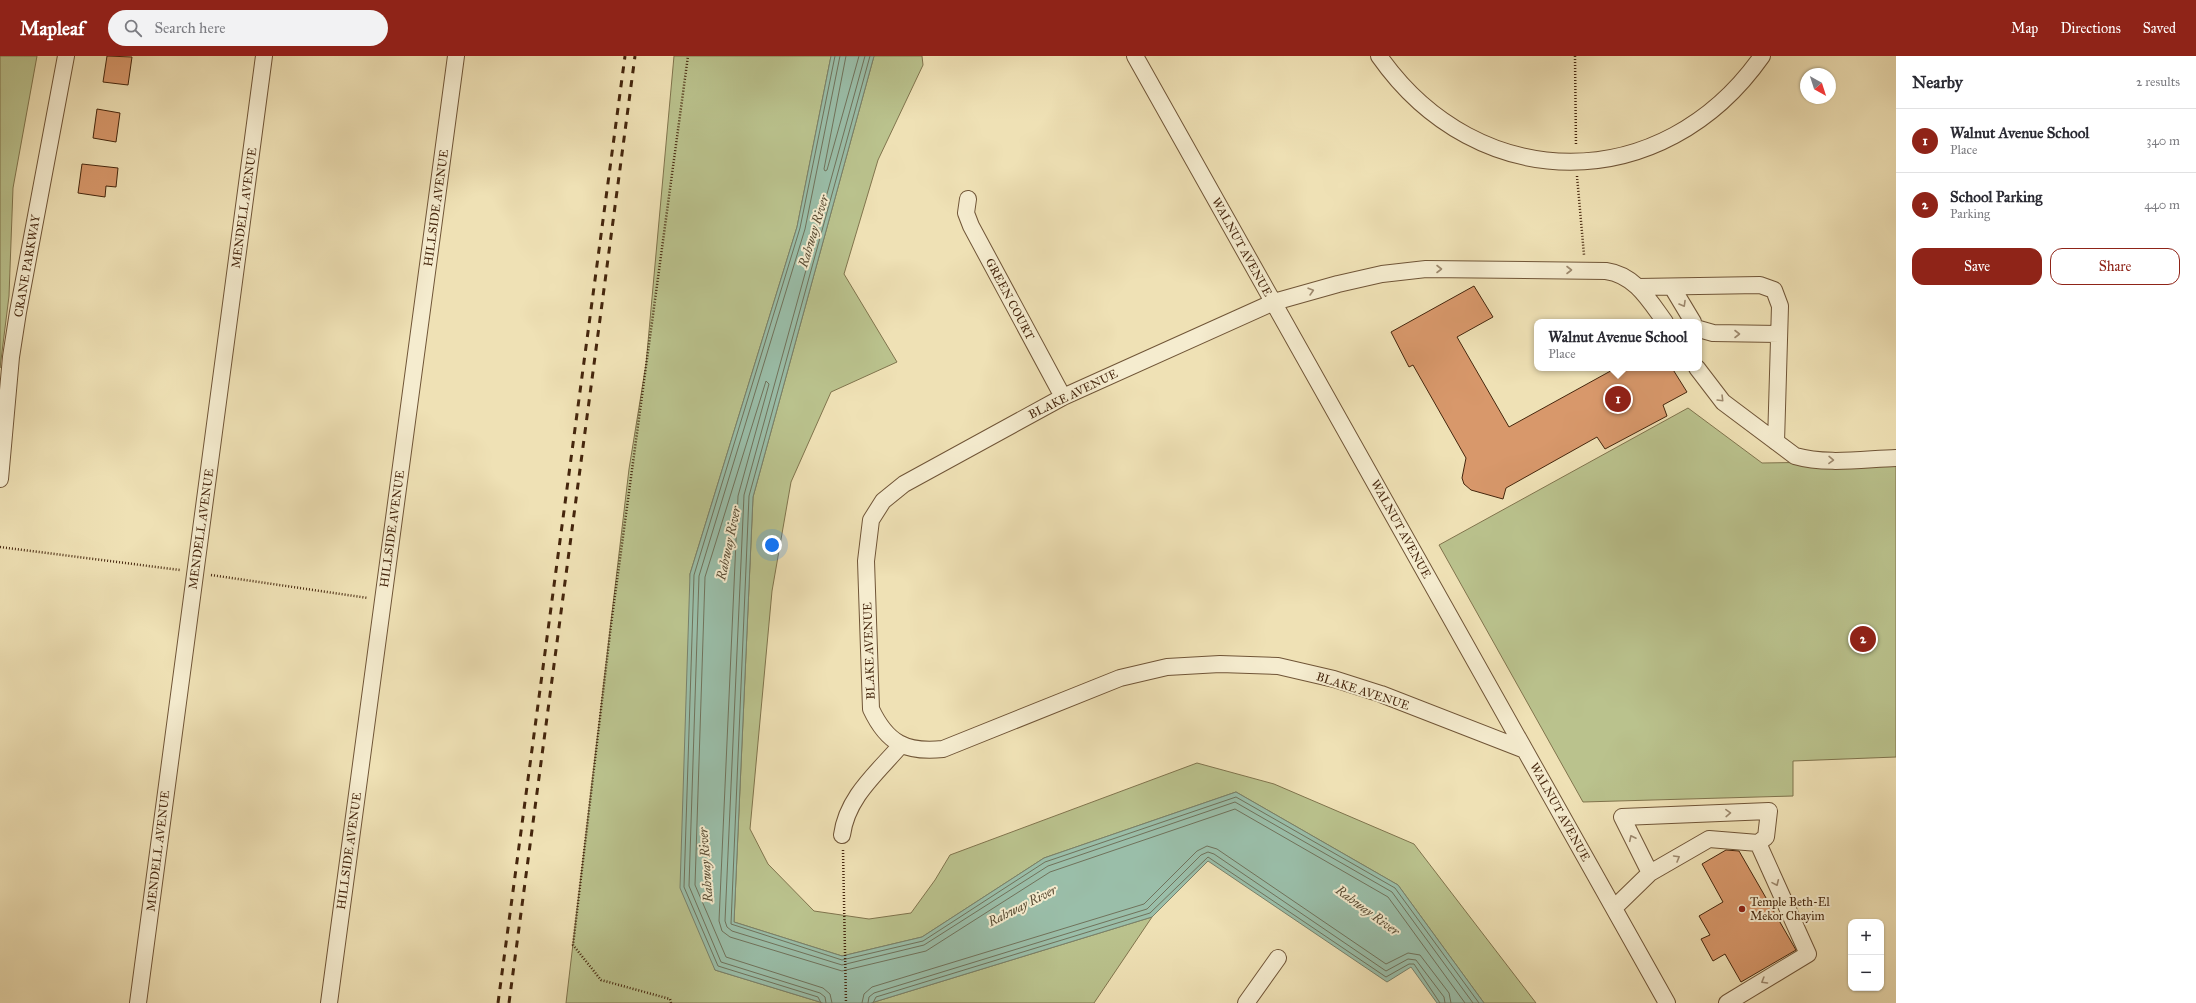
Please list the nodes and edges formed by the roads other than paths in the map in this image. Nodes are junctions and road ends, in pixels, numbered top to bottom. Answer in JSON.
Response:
{"nodes":[{"id":1,"x":66,"y":56,"type":"edge"},
{"id":2,"x":264,"y":56,"type":"edge"},
{"id":3,"x":456,"y":56,"type":"edge"},
{"id":4,"x":1135,"y":56,"type":"edge"},
{"id":5,"x":1379,"y":56,"type":"edge"},
{"id":6,"x":1762,"y":56,"type":"edge"},
{"id":7,"x":968,"y":199,"type":"dead end"},
{"id":8,"x":1638,"y":287,"type":"junction"},
{"id":9,"x":1672,"y":287,"type":"junction"},
{"id":10,"x":1274,"y":302,"type":"junction"},
{"id":11,"x":1663,"y":319,"type":"edge"},
{"id":12,"x":1691,"y":319,"type":"edge"},
{"id":13,"x":1702,"y":330,"type":"edge"},
{"id":14,"x":1779,"y":334,"type":"junction"},
{"id":15,"x":1699,"y":371,"type":"edge"},
{"id":16,"x":1063,"y":397,"type":"junction"},
{"id":17,"x":1776,"y":442,"type":"junction"},
{"id":18,"x":1896,"y":458,"type":"edge"},
{"id":19,"x":0,"y":479,"type":"edge"},
{"id":20,"x":901,"y":745,"type":"junction"},
{"id":21,"x":1525,"y":750,"type":"junction"},
{"id":22,"x":842,"y":835,"type":"road end"},
{"id":23,"x":1758,"y":843,"type":"junction"},
{"id":24,"x":1650,"y":873,"type":"junction"},
{"id":25,"x":1614,"y":908,"type":"junction"},
{"id":26,"x":1278,"y":958,"type":"dead end"},
{"id":27,"x":138,"y":1003,"type":"edge"},
{"id":28,"x":329,"y":1003,"type":"edge"},
{"id":29,"x":1246,"y":1003,"type":"edge"},
{"id":30,"x":1667,"y":1003,"type":"edge"},
{"id":31,"x":1727,"y":1003,"type":"edge"}],
"edges":[{"from":1,"to":19,"type":"street","name":"CRANE PARKWAY"},
{"from":2,"to":27,"type":"street","name":"MENDELL AVENUE"},
{"from":3,"to":28,"type":"street","name":"HILLSIDE AVENUE"},
{"from":4,"to":10,"type":"street","name":"WALNUT AVENUE"},
{"from":5,"to":6,"type":"street"},
{"from":7,"to":16,"type":"street","name":"GREEN COURT"},
{"from":8,"to":9,"type":"street"},
{"from":10,"to":8,"type":"street","name":"BLAKE AVENUE","one_way":true},
{"from":8,"to":11,"type":"street","name":"BLAKE AVENUE"},
{"from":9,"to":12,"type":"street","one_way":true},
{"from":9,"to":14,"type":"street"},
{"from":10,"to":16,"type":"street","name":"BLAKE AVENUE"},
{"from":10,"to":21,"type":"street","name":"WALNUT AVENUE"},
{"from":13,"to":14,"type":"street","one_way":true},
{"from":14,"to":17,"type":"street"},
{"from":15,"to":17,"type":"street","one_way":true},
{"from":16,"to":20,"type":"street","name":"BLAKE AVENUE"},
{"from":17,"to":18,"type":"street","one_way":true},
{"from":20,"to":21,"type":"street","name":"BLAKE AVENUE"},
{"from":20,"to":22,"type":"street"},
{"from":21,"to":25,"type":"street","name":"WALNUT AVENUE"},
{"from":24,"to":23,"type":"street","one_way":true},
{"from":24,"to":23,"type":"street","one_way":true},
{"from":23,"to":31,"type":"street","one_way":true},
{"from":24,"to":25,"type":"street"},
{"from":25,"to":30,"type":"street","name":"WALNUT AVENUE"},
{"from":26,"to":29,"type":"street"}]}
